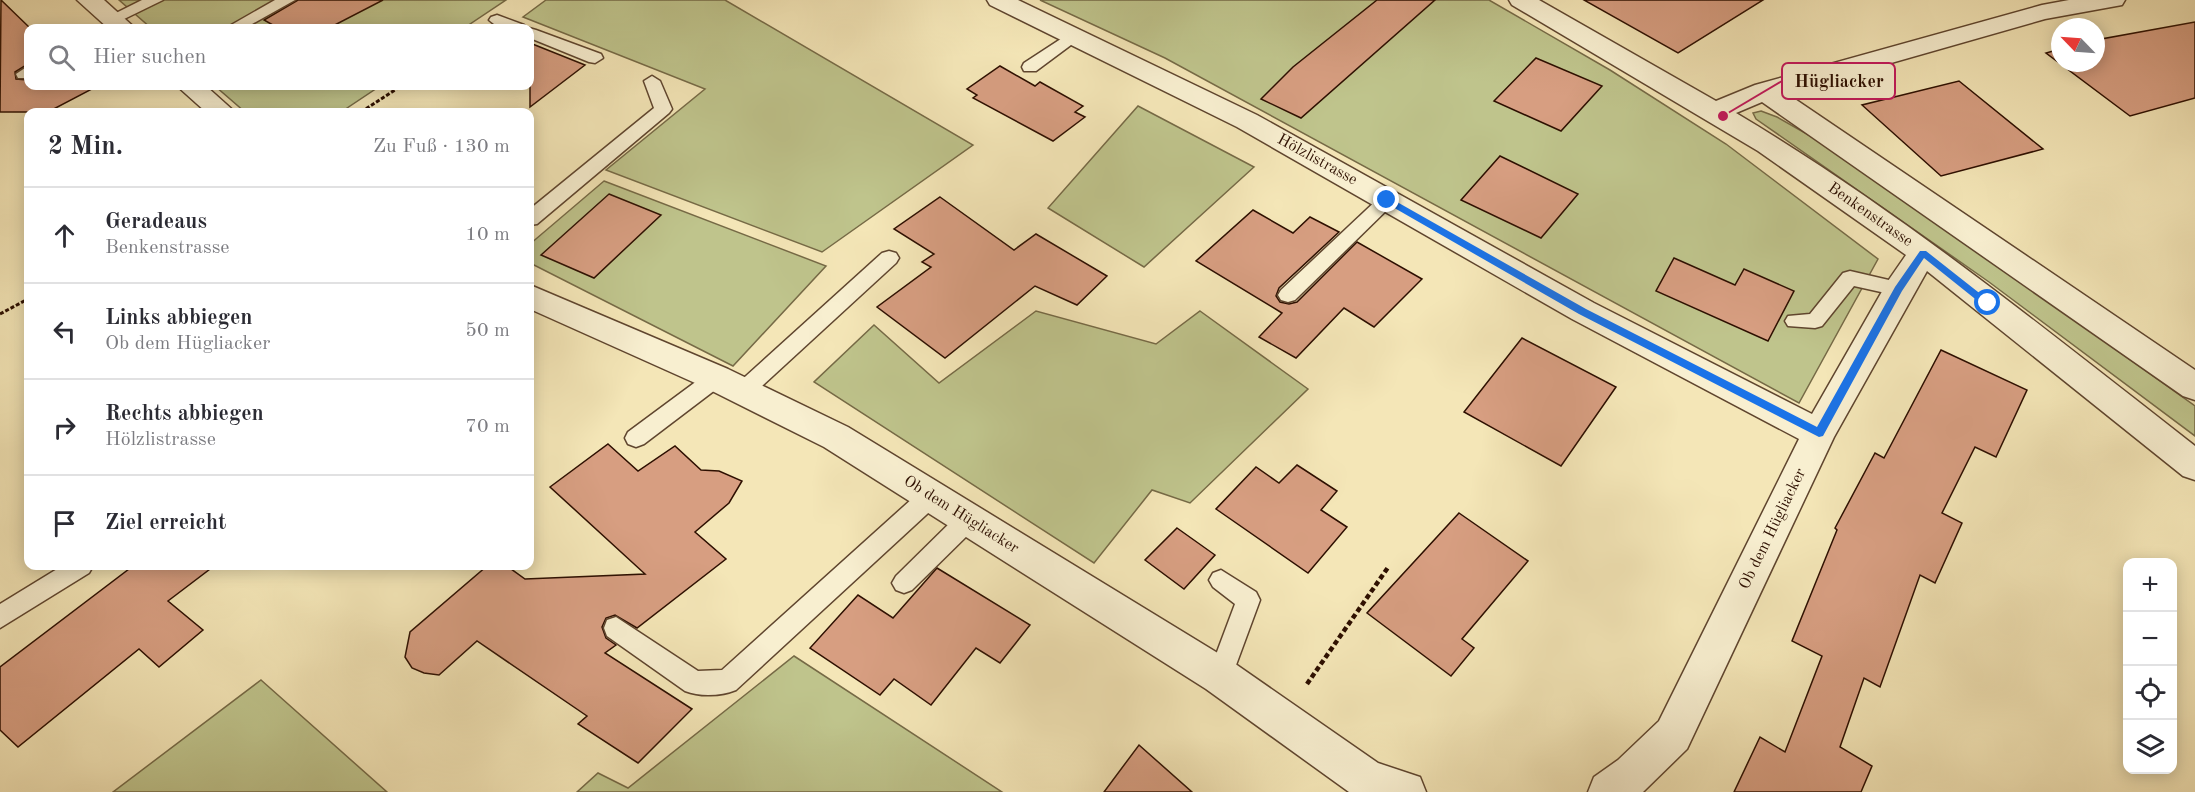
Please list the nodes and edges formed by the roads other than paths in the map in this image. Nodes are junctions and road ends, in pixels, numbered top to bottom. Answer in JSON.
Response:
{"nodes":[{"id":1,"x":89,"y":0,"type":"edge"},
{"id":2,"x":154,"y":0,"type":"edge"},
{"id":3,"x":287,"y":0,"type":"edge"},
{"id":4,"x":999,"y":0,"type":"edge"},
{"id":5,"x":1521,"y":0,"type":"edge"},
{"id":6,"x":2016,"y":0,"type":"edge"},
{"id":7,"x":2113,"y":0,"type":"edge"},
{"id":8,"x":2042,"y":12,"type":"junction"},
{"id":9,"x":497,"y":20,"type":"dead end"},
{"id":10,"x":117,"y":24,"type":"edge"},
{"id":11,"x":242,"y":24,"type":"edge"},
{"id":12,"x":508,"y":24,"type":"edge"},
{"id":13,"x":534,"y":35,"type":"edge"},
{"id":14,"x":1073,"y":36,"type":"junction"},
{"id":15,"x":595,"y":58,"type":"dead end"},
{"id":16,"x":1030,"y":67,"type":"dead end"},
{"id":17,"x":652,"y":81,"type":"dead end"},
{"id":18,"x":195,"y":90,"type":"edge"},
{"id":19,"x":1764,"y":91,"type":"junction"},
{"id":20,"x":217,"y":108,"type":"edge"},
{"id":21,"x":1714,"y":112,"type":"junction"},
{"id":22,"x":1387,"y":200,"type":"junction"},
{"id":23,"x":534,"y":216,"type":"edge"},
{"id":24,"x":1923,"y":253,"type":"junction"},
{"id":25,"x":889,"y":258,"type":"dead end"},
{"id":26,"x":1899,"y":289,"type":"junction"},
{"id":27,"x":1288,"y":295,"type":"dead end"},
{"id":28,"x":534,"y":298,"type":"edge"},
{"id":29,"x":1795,"y":321,"type":"dead end"},
{"id":30,"x":730,"y":384,"type":"junction"},
{"id":31,"x":2195,"y":387,"type":"edge"},
{"id":32,"x":1819,"y":433,"type":"junction"},
{"id":33,"x":636,"y":438,"type":"dead end"},
{"id":34,"x":2195,"y":465,"type":"edge"},
{"id":35,"x":931,"y":496,"type":"junction"},
{"id":36,"x":969,"y":519,"type":"junction"},
{"id":37,"x":75,"y":570,"type":"edge"},
{"id":38,"x":1221,"y":580,"type":"dead end"},
{"id":39,"x":904,"y":583,"type":"dead end"},
{"id":40,"x":0,"y":617,"type":"edge"},
{"id":41,"x":616,"y":628,"type":"dead end"},
{"id":42,"x":1220,"y":676,"type":"junction"},
{"id":43,"x":1362,"y":786,"type":"edge"},
{"id":44,"x":1405,"y":792,"type":"edge"},
{"id":45,"x":1609,"y":792,"type":"edge"}],
"edges":[{"from":1,"to":10,"type":"street"},
{"from":2,"to":10,"type":"lane"},
{"from":3,"to":11,"type":"lane"},
{"from":4,"to":14,"type":"street","name":"Hölzlistrasse"},
{"from":5,"to":21,"type":"street","name":"Benkenstrasse"},
{"from":6,"to":8,"type":"street"},
{"from":7,"to":8,"type":"street"},
{"from":8,"to":19,"type":"street"},
{"from":9,"to":12,"type":"lane"},
{"from":13,"to":15,"type":"lane"},
{"from":14,"to":16,"type":"lane"},
{"from":14,"to":22,"type":"street","name":"Hölzlistrasse"},
{"from":17,"to":23,"type":"lane"},
{"from":18,"to":20,"type":"street"},
{"from":19,"to":21,"type":"street"},
{"from":19,"to":31,"type":"street"},
{"from":21,"to":24,"type":"street","name":"Benkenstrasse"},
{"from":22,"to":27,"type":"lane"},
{"from":22,"to":32,"type":"street","name":"Hölzlistrasse"},
{"from":24,"to":26,"type":"street","name":"Ob dem Hügliacker"},
{"from":24,"to":34,"type":"street","name":"Benkenstrasse"},
{"from":25,"to":30,"type":"lane"},
{"from":26,"to":29,"type":"lane"},
{"from":26,"to":32,"type":"street","name":"Ob dem Hügliacker"},
{"from":28,"to":30,"type":"street","name":"Ob dem Hügliacker"},
{"from":30,"to":33,"type":"lane"},
{"from":30,"to":35,"type":"street","name":"Ob dem Hügliacker"},
{"from":32,"to":45,"type":"street","name":"Ob dem Hügliacker"},
{"from":35,"to":36,"type":"street","name":"Ob dem Hügliacker"},
{"from":35,"to":41,"type":"lane"},
{"from":36,"to":39,"type":"lane"},
{"from":36,"to":42,"type":"street","name":"Ob dem Hügliacker"},
{"from":37,"to":40,"type":"lane"},
{"from":38,"to":42,"type":"lane"},
{"from":42,"to":43,"type":"street","name":"Ob dem Hügliacker"},
{"from":43,"to":44,"type":"street","name":"Ob dem Hügliacker"}]}
